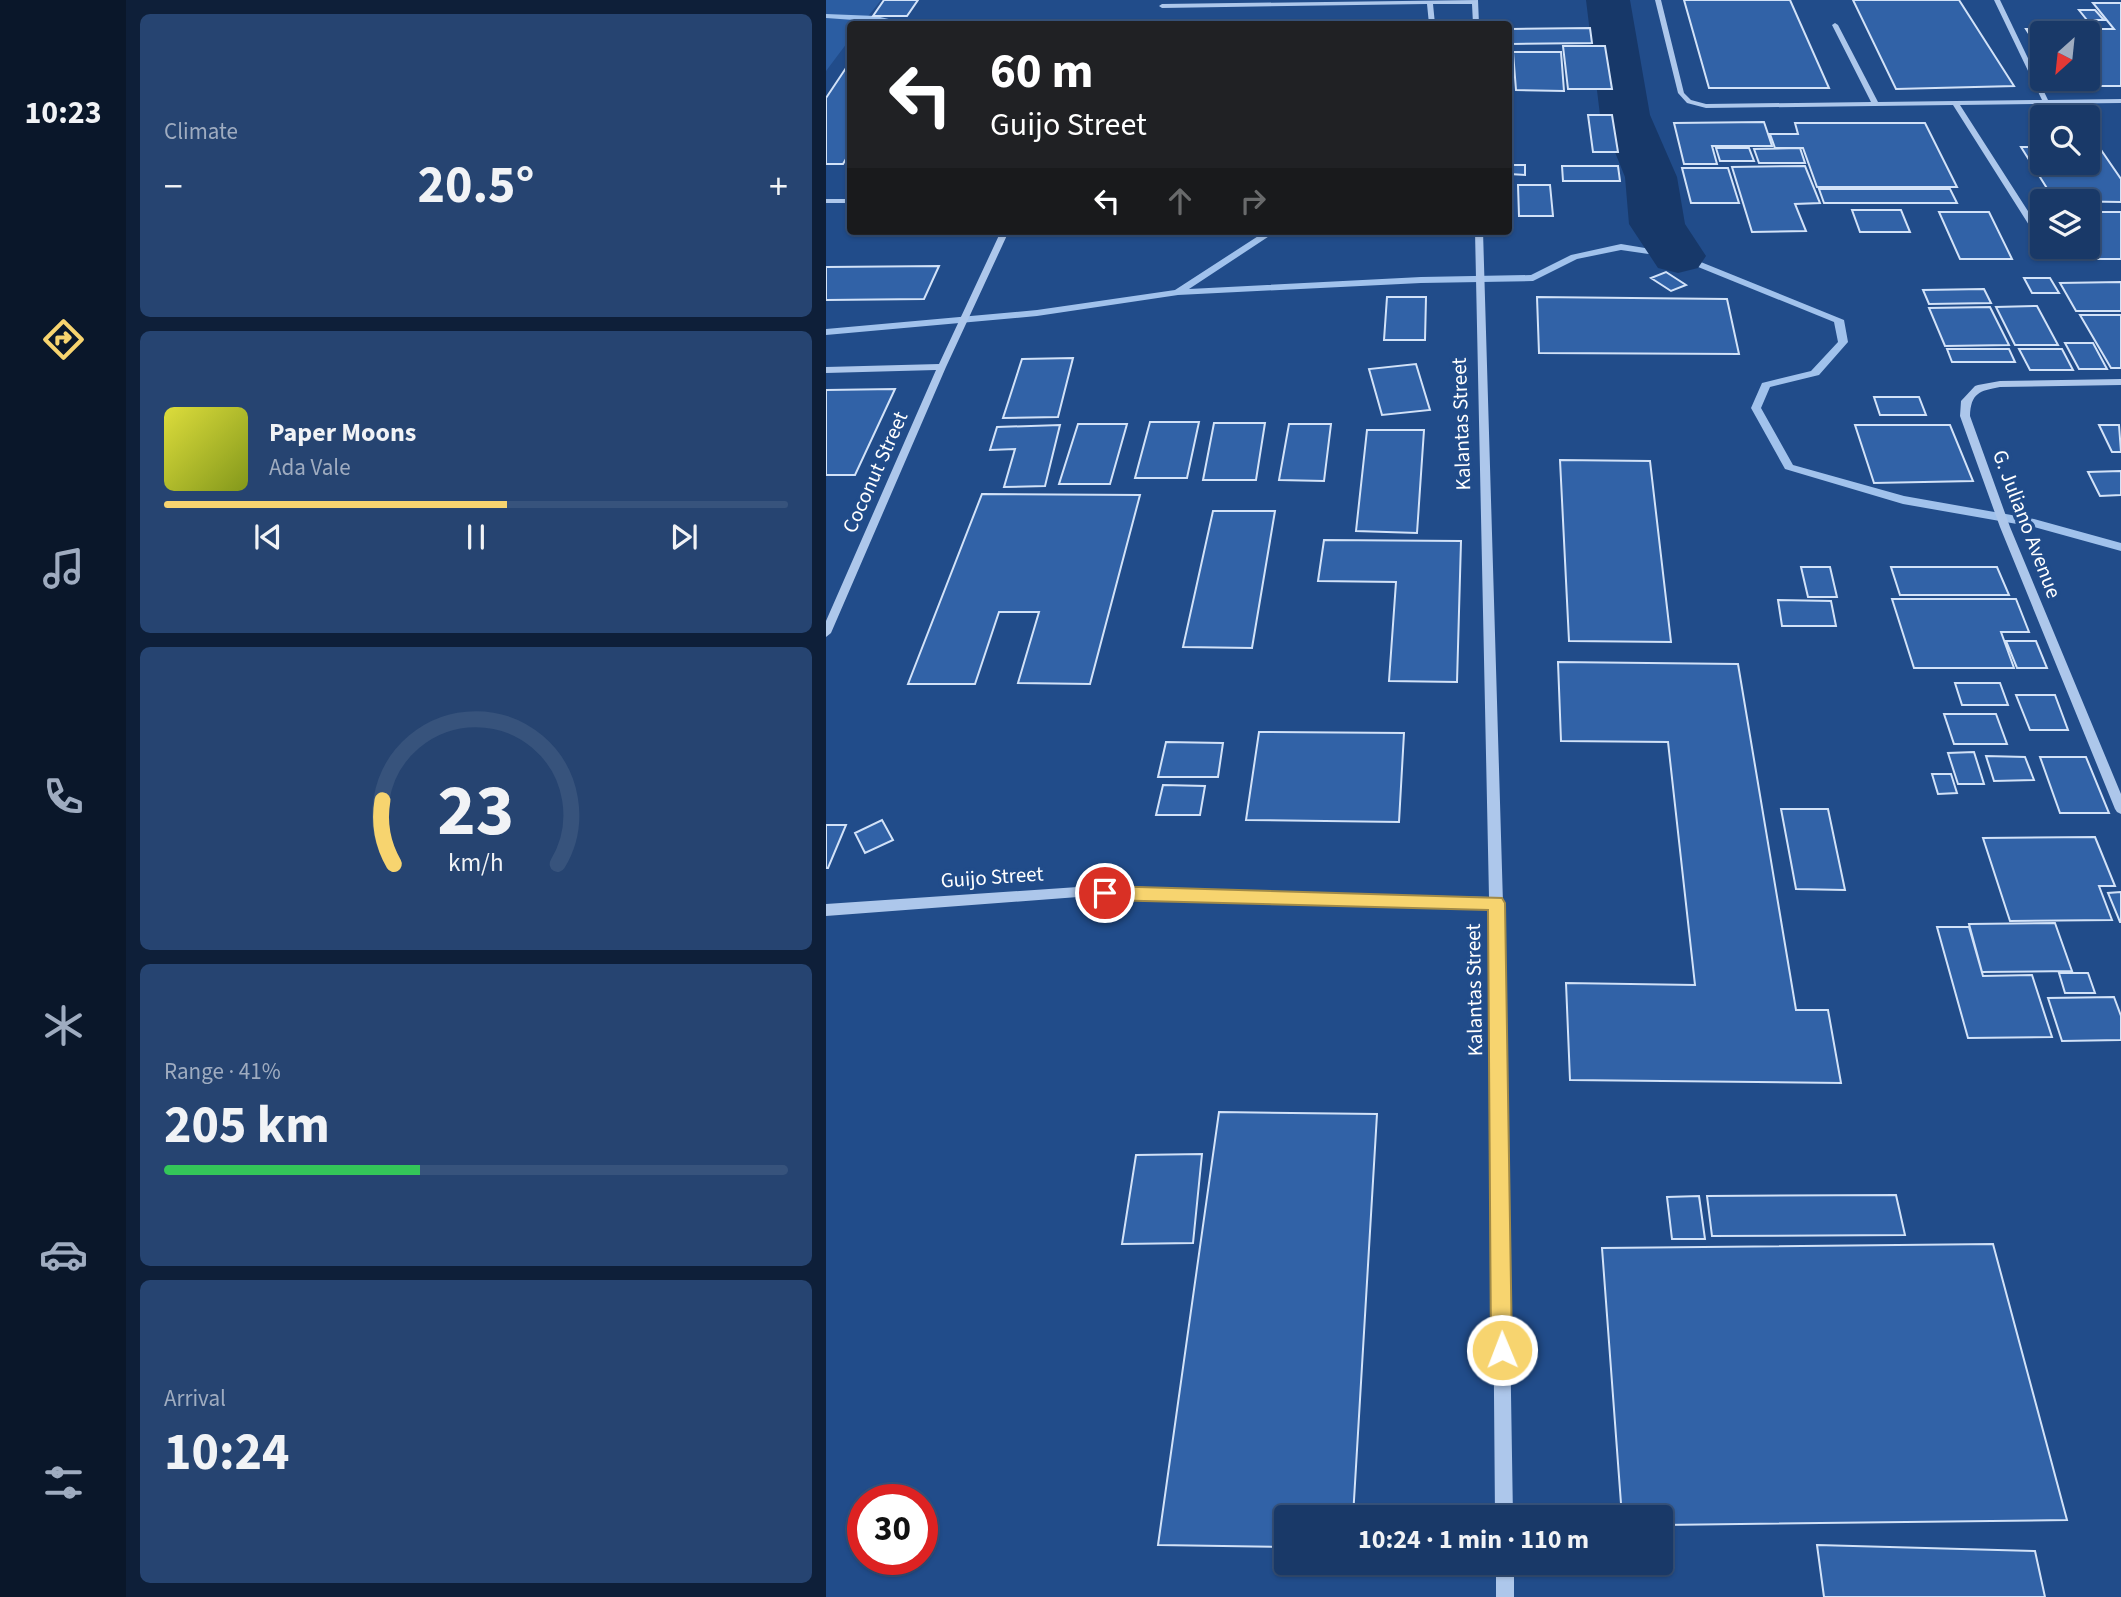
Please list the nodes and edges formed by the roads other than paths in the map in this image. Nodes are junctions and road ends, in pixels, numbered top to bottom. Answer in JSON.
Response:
{"nodes":[{"id":1,"x":1658,"y":0,"type":"edge"},
{"id":2,"x":1997,"y":0,"type":"edge"},
{"id":3,"x":1370,"y":1,"type":"edge"},
{"id":4,"x":1475,"y":1,"type":"edge"},
{"id":5,"x":1430,"y":2,"type":"junction"},
{"id":6,"x":1162,"y":6,"type":"dead end"},
{"id":7,"x":1432,"y":21,"type":"edge"},
{"id":8,"x":1476,"y":21,"type":"edge"},
{"id":9,"x":1835,"y":25,"type":"dead end"},
{"id":10,"x":2121,"y":101,"type":"edge"},
{"id":11,"x":2046,"y":102,"type":"junction"},
{"id":12,"x":1956,"y":104,"type":"junction"},
{"id":13,"x":1876,"y":105,"type":"junction"},
{"id":14,"x":826,"y":201,"type":"edge"},
{"id":15,"x":847,"y":201,"type":"edge"},
{"id":16,"x":2030,"y":220,"type":"edge"},
{"id":17,"x":1003,"y":235,"type":"edge"},
{"id":18,"x":1479,"y":235,"type":"edge"},
{"id":19,"x":942,"y":367,"type":"junction"},
{"id":20,"x":826,"y":370,"type":"edge"},
{"id":21,"x":2121,"y":382,"type":"edge"},
{"id":22,"x":826,"y":633,"type":"edge"},
{"id":23,"x":2121,"y":809,"type":"edge"},
{"id":24,"x":1496,"y":903,"type":"junction"},
{"id":25,"x":826,"y":910,"type":"edge"},
{"id":26,"x":1504,"y":1505,"type":"edge"},
{"id":27,"x":1505,"y":1575,"type":"edge"},
{"id":28,"x":1505,"y":1597,"type":"edge"}],
"edges":[{"from":1,"to":13,"type":"street"},
{"from":2,"to":11,"type":"street"},
{"from":3,"to":5,"type":"street"},
{"from":3,"to":6,"type":"street"},
{"from":4,"to":5,"type":"street"},
{"from":4,"to":8,"type":"street"},
{"from":5,"to":7,"type":"street"},
{"from":9,"to":13,"type":"street"},
{"from":10,"to":11,"type":"street"},
{"from":11,"to":12,"type":"street"},
{"from":12,"to":13,"type":"street"},
{"from":12,"to":16,"type":"street"},
{"from":14,"to":15,"type":"street"},
{"from":17,"to":19,"type":"street","name":"Coconut Street"},
{"from":18,"to":24,"type":"street","name":"Kalantas Street"},
{"from":19,"to":20,"type":"street"},
{"from":19,"to":22,"type":"street","name":"Coconut Street"},
{"from":21,"to":23,"type":"street","name":"G. Juliano Avenue"},
{"from":24,"to":25,"type":"street","name":"Guijo Street"},
{"from":24,"to":26,"type":"street","name":"Kalantas Street"},
{"from":27,"to":28,"type":"street"}]}
